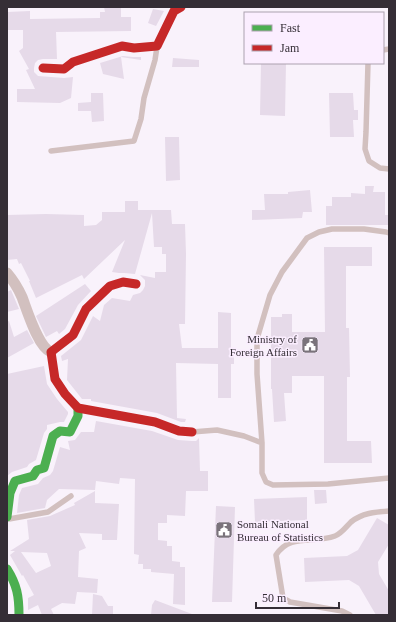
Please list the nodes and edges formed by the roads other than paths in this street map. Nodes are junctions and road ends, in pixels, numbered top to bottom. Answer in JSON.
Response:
{"nodes":[{"id":1,"x":181,"y":7,"type":"edge"},
{"id":2,"x":157,"y":46,"type":"junction"},
{"id":3,"x":368,"y":64,"type":"edge"},
{"id":4,"x":43,"y":68,"type":"dead end"},
{"id":5,"x":51,"y":151,"type":"dead end"},
{"id":6,"x":389,"y":169,"type":"edge"},
{"id":7,"x":389,"y":233,"type":"edge"},
{"id":8,"x":7,"y":273,"type":"edge"},
{"id":9,"x":136,"y":284,"type":"dead end"},
{"id":10,"x":50,"y":352,"type":"junction"},
{"id":11,"x":78,"y":408,"type":"junction"},
{"id":12,"x":192,"y":432,"type":"joint"},
{"id":13,"x":262,"y":443,"type":"junction"},
{"id":14,"x":389,"y":478,"type":"edge"},
{"id":15,"x":71,"y":496,"type":"dead end"},
{"id":16,"x":389,"y":511,"type":"edge"},
{"id":17,"x":7,"y":518,"type":"edge"},
{"id":18,"x":7,"y":569,"type":"edge"},
{"id":19,"x":19,"y":615,"type":"edge"},
{"id":20,"x":350,"y":615,"type":"edge"}],
"edges":[{"from":1,"to":2,"type":"street"},
{"from":2,"to":4,"type":"street"},
{"from":2,"to":5,"type":"lane"},
{"from":3,"to":6,"type":"lane"},
{"from":7,"to":13,"type":"lane"},
{"from":8,"to":10,"type":"street"},
{"from":9,"to":10,"type":"street"},
{"from":10,"to":11,"type":"street"},
{"from":11,"to":12,"type":"street"},
{"from":11,"to":17,"type":"street"},
{"from":12,"to":13,"type":"lane"},
{"from":13,"to":14,"type":"lane"},
{"from":15,"to":17,"type":"lane"},
{"from":16,"to":20,"type":"lane"},
{"from":18,"to":19,"type":"street"}]}
